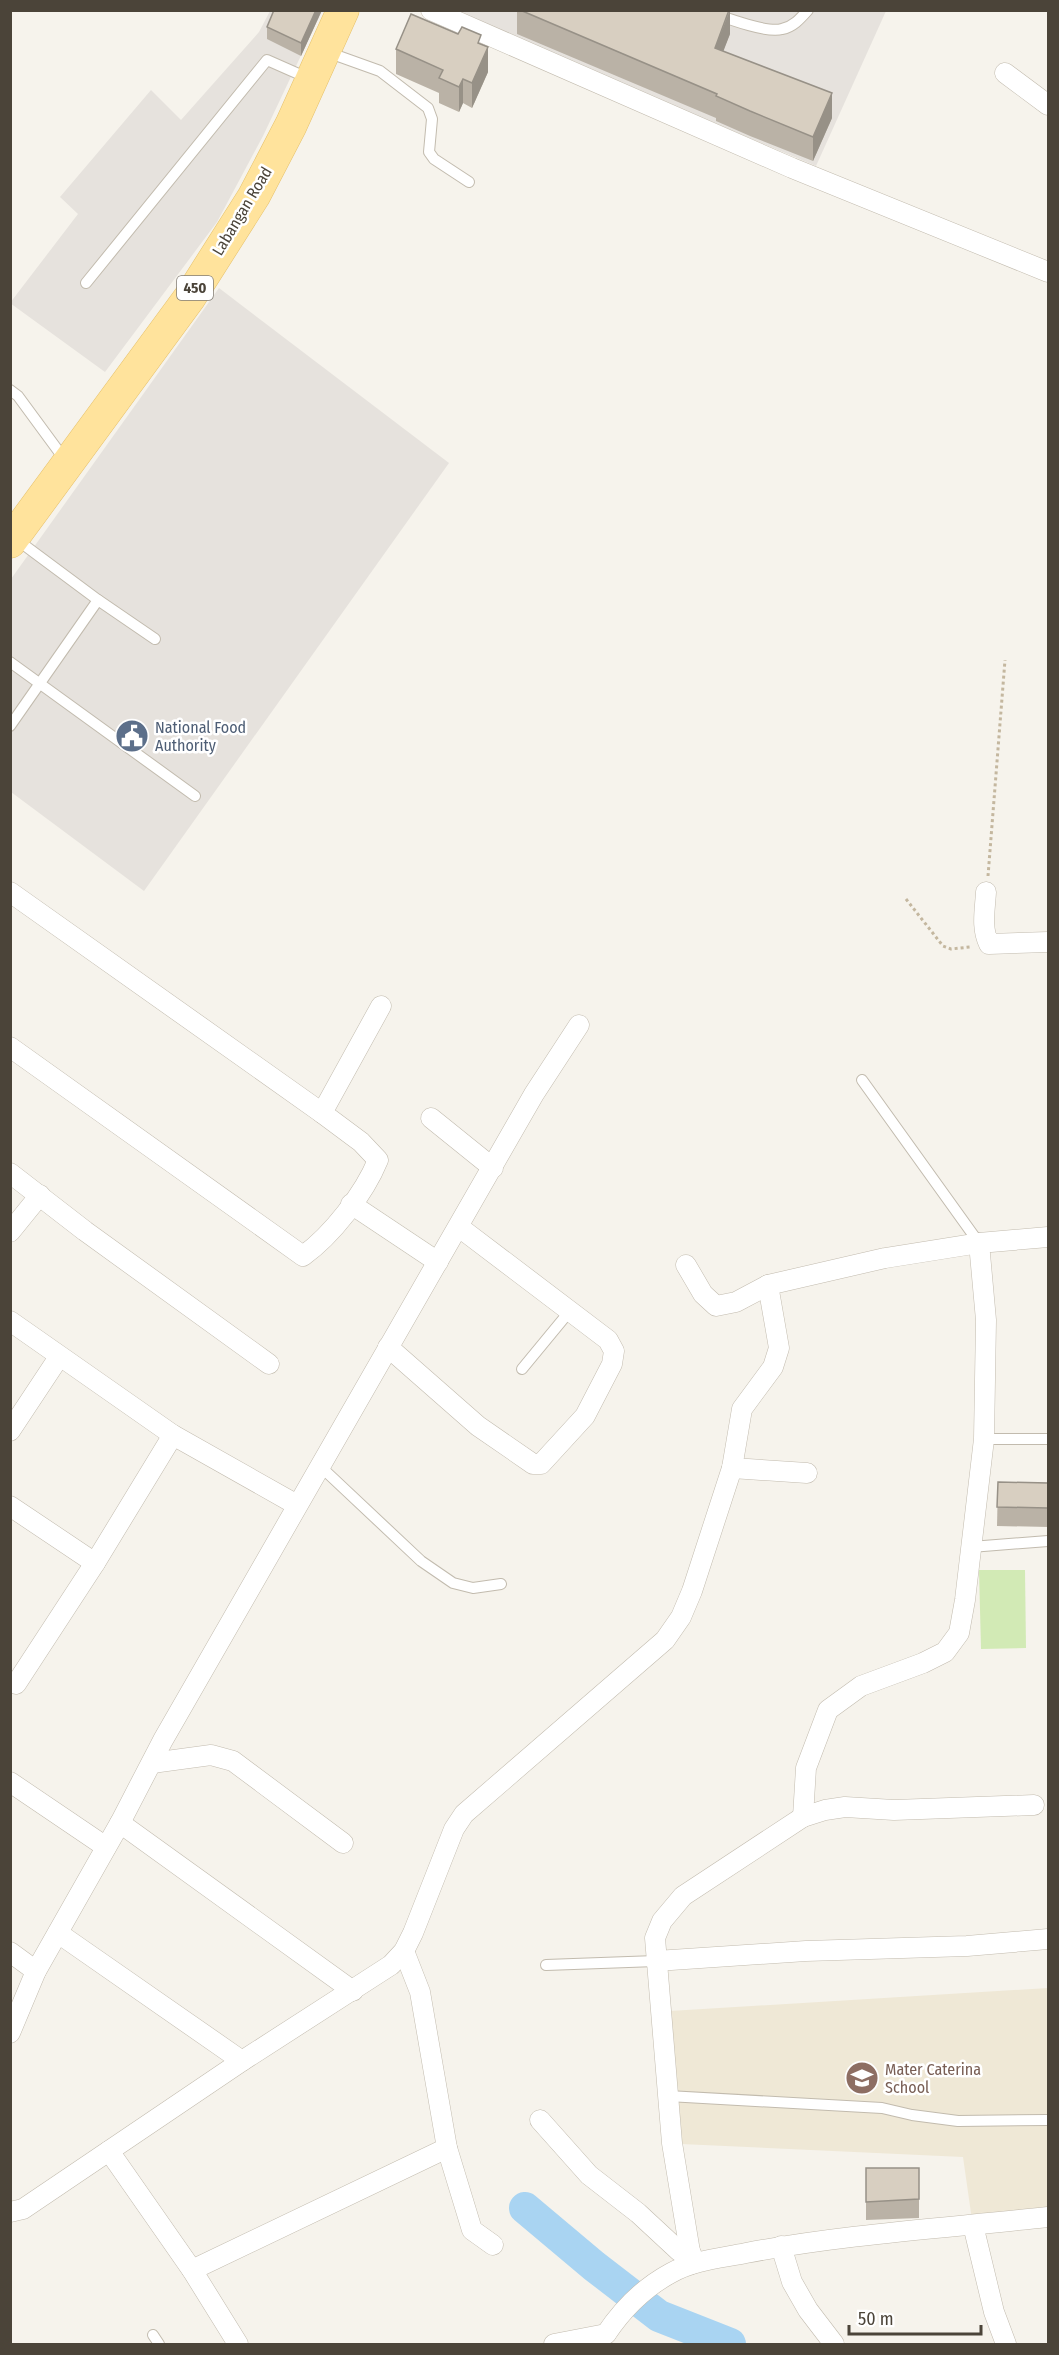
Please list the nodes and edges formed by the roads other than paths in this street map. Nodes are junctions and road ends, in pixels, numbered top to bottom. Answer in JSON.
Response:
{"nodes":[{"id":1,"x":343,"y":10,"type":"edge"},
{"id":2,"x":430,"y":10,"type":"edge"},
{"id":3,"x":705,"y":10,"type":"edge"},
{"id":4,"x":808,"y":10,"type":"edge"},
{"id":5,"x":324,"y":51,"type":"junction"},
{"id":6,"x":1005,"y":73,"type":"dead end"},
{"id":7,"x":311,"y":80,"type":"junction"},
{"id":8,"x":1048,"y":105,"type":"edge"},
{"id":9,"x":469,"y":182,"type":"dead end"},
{"id":10,"x":1048,"y":272,"type":"edge"},
{"id":11,"x":86,"y":283,"type":"dead end"},
{"id":12,"x":10,"y":390,"type":"edge"},
{"id":13,"x":66,"y":463,"type":"junction"},
{"id":14,"x":12,"y":540,"type":"edge"},
{"id":15,"x":98,"y":600,"type":"junction"},
{"id":16,"x":155,"y":639,"type":"dead end"},
{"id":17,"x":10,"y":662,"type":"edge"},
{"id":18,"x":41,"y":684,"type":"junction"},
{"id":19,"x":10,"y":726,"type":"edge"},
{"id":20,"x":195,"y":796,"type":"dead end"},
{"id":21,"x":10,"y":892,"type":"edge"},
{"id":22,"x":986,"y":892,"type":"road end"},
{"id":23,"x":1048,"y":942,"type":"edge"},
{"id":24,"x":381,"y":1006,"type":"dead end"},
{"id":25,"x":579,"y":1025,"type":"dead end"},
{"id":26,"x":10,"y":1047,"type":"edge"},
{"id":27,"x":862,"y":1080,"type":"dead end"},
{"id":28,"x":322,"y":1113,"type":"junction"},
{"id":29,"x":431,"y":1118,"type":"dead end"},
{"id":30,"x":493,"y":1168,"type":"junction"},
{"id":31,"x":10,"y":1173,"type":"edge"},
{"id":32,"x":40,"y":1195,"type":"junction"},
{"id":33,"x":351,"y":1204,"type":"junction"},
{"id":34,"x":459,"y":1227,"type":"junction"},
{"id":35,"x":10,"y":1232,"type":"edge"},
{"id":36,"x":1048,"y":1237,"type":"edge"},
{"id":37,"x":979,"y":1244,"type":"junction"},
{"id":38,"x":438,"y":1262,"type":"junction"},
{"id":39,"x":686,"y":1265,"type":"dead end"},
{"id":40,"x":768,"y":1285,"type":"junction"},
{"id":41,"x":569,"y":1312,"type":"junction"},
{"id":42,"x":10,"y":1321,"type":"edge"},
{"id":43,"x":388,"y":1347,"type":"junction"},
{"id":44,"x":59,"y":1357,"type":"junction"},
{"id":45,"x":269,"y":1364,"type":"dead end"},
{"id":46,"x":522,"y":1369,"type":"dead end"},
{"id":47,"x":10,"y":1431,"type":"edge"},
{"id":48,"x":172,"y":1435,"type":"junction"},
{"id":49,"x":984,"y":1439,"type":"junction"},
{"id":50,"x":1048,"y":1439,"type":"edge"},
{"id":51,"x":320,"y":1466,"type":"junction"},
{"id":52,"x":732,"y":1468,"type":"junction"},
{"id":53,"x":807,"y":1473,"type":"dead end"},
{"id":54,"x":10,"y":1506,"type":"edge"},
{"id":55,"x":297,"y":1506,"type":"junction"},
{"id":56,"x":1048,"y":1541,"type":"edge"},
{"id":57,"x":971,"y":1547,"type":"junction"},
{"id":58,"x":95,"y":1563,"type":"junction"},
{"id":59,"x":501,"y":1584,"type":"dead end"},
{"id":60,"x":16,"y":1684,"type":"dead end"},
{"id":61,"x":152,"y":1762,"type":"junction"},
{"id":62,"x":10,"y":1782,"type":"edge"},
{"id":63,"x":1034,"y":1805,"type":"dead end"},
{"id":64,"x":803,"y":1817,"type":"junction"},
{"id":65,"x":120,"y":1823,"type":"junction"},
{"id":66,"x":343,"y":1843,"type":"dead end"},
{"id":67,"x":106,"y":1846,"type":"junction"},
{"id":68,"x":58,"y":1933,"type":"junction"},
{"id":69,"x":1048,"y":1939,"type":"edge"},
{"id":70,"x":404,"y":1951,"type":"junction"},
{"id":71,"x":10,"y":1952,"type":"edge"},
{"id":72,"x":656,"y":1961,"type":"junction"},
{"id":73,"x":546,"y":1965,"type":"dead end"},
{"id":74,"x":36,"y":1971,"type":"junction"},
{"id":75,"x":353,"y":1990,"type":"junction"},
{"id":76,"x":10,"y":2033,"type":"edge"},
{"id":77,"x":242,"y":2061,"type":"junction"},
{"id":78,"x":668,"y":2096,"type":"junction"},
{"id":79,"x":540,"y":2120,"type":"dead end"},
{"id":80,"x":1048,"y":2120,"type":"edge"},
{"id":81,"x":447,"y":2148,"type":"junction"},
{"id":82,"x":109,"y":2151,"type":"junction"},
{"id":83,"x":17,"y":2210,"type":"edge"},
{"id":84,"x":1048,"y":2217,"type":"edge"},
{"id":85,"x":974,"y":2225,"type":"junction"},
{"id":86,"x":493,"y":2245,"type":"dead end"},
{"id":87,"x":782,"y":2246,"type":"junction"},
{"id":88,"x":692,"y":2259,"type":"junction"},
{"id":89,"x":192,"y":2270,"type":"junction"},
{"id":90,"x":608,"y":2339,"type":"edge"},
{"id":91,"x":238,"y":2344,"type":"edge"},
{"id":92,"x":554,"y":2344,"type":"edge"},
{"id":93,"x":834,"y":2344,"type":"edge"},
{"id":94,"x":1006,"y":2344,"type":"edge"}],
"edges":[{"from":1,"to":5,"type":"main road","name":"Labangan Road","number":"450"},
{"from":2,"to":10,"type":"street"},
{"from":3,"to":4,"type":"lane"},
{"from":5,"to":7,"type":"main road","name":"Labangan Road","number":"450"},
{"from":5,"to":9,"type":"lane"},
{"from":6,"to":8,"type":"street"},
{"from":7,"to":11,"type":"lane"},
{"from":7,"to":13,"type":"main road","name":"Labangan Road","number":"450"},
{"from":12,"to":13,"type":"lane"},
{"from":13,"to":14,"type":"main road","name":"Labangan Road","number":"450"},
{"from":14,"to":15,"type":"lane"},
{"from":15,"to":16,"type":"lane"},
{"from":15,"to":18,"type":"lane"},
{"from":17,"to":18,"type":"lane"},
{"from":18,"to":19,"type":"lane"},
{"from":18,"to":20,"type":"lane"},
{"from":21,"to":28,"type":"street"},
{"from":22,"to":23,"type":"street"},
{"from":24,"to":28,"type":"street"},
{"from":25,"to":30,"type":"street"},
{"from":26,"to":33,"type":"street"},
{"from":27,"to":37,"type":"lane"},
{"from":28,"to":33,"type":"street"},
{"from":29,"to":30,"type":"street"},
{"from":30,"to":34,"type":"street"},
{"from":31,"to":32,"type":"street"},
{"from":32,"to":35,"type":"street"},
{"from":32,"to":45,"type":"street"},
{"from":33,"to":38,"type":"street"},
{"from":34,"to":38,"type":"street"},
{"from":34,"to":41,"type":"street"},
{"from":36,"to":37,"type":"street"},
{"from":37,"to":40,"type":"street"},
{"from":37,"to":49,"type":"street"},
{"from":38,"to":43,"type":"street"},
{"from":39,"to":40,"type":"street"},
{"from":40,"to":52,"type":"street"},
{"from":41,"to":43,"type":"street"},
{"from":41,"to":46,"type":"lane"},
{"from":42,"to":44,"type":"street"},
{"from":43,"to":51,"type":"street"},
{"from":44,"to":47,"type":"street"},
{"from":44,"to":48,"type":"street"},
{"from":48,"to":55,"type":"street"},
{"from":48,"to":58,"type":"street"},
{"from":49,"to":50,"type":"lane"},
{"from":49,"to":57,"type":"street"},
{"from":51,"to":55,"type":"street"},
{"from":51,"to":59,"type":"lane"},
{"from":52,"to":53,"type":"street"},
{"from":52,"to":70,"type":"street"},
{"from":54,"to":58,"type":"street"},
{"from":55,"to":61,"type":"street"},
{"from":56,"to":57,"type":"lane"},
{"from":57,"to":64,"type":"street"},
{"from":58,"to":60,"type":"street"},
{"from":61,"to":65,"type":"street"},
{"from":61,"to":66,"type":"street"},
{"from":62,"to":67,"type":"street"},
{"from":63,"to":64,"type":"street"},
{"from":64,"to":72,"type":"street"},
{"from":65,"to":67,"type":"street"},
{"from":65,"to":75,"type":"street"},
{"from":67,"to":68,"type":"street"},
{"from":68,"to":74,"type":"street"},
{"from":68,"to":77,"type":"street"},
{"from":69,"to":72,"type":"street"},
{"from":70,"to":75,"type":"street"},
{"from":70,"to":81,"type":"street"},
{"from":71,"to":74,"type":"street"},
{"from":72,"to":73,"type":"lane"},
{"from":72,"to":78,"type":"street"},
{"from":74,"to":76,"type":"street"},
{"from":75,"to":77,"type":"street"},
{"from":77,"to":82,"type":"street"},
{"from":78,"to":80,"type":"lane"},
{"from":78,"to":88,"type":"street"},
{"from":79,"to":88,"type":"street"},
{"from":81,"to":86,"type":"street"},
{"from":81,"to":89,"type":"street"},
{"from":82,"to":83,"type":"street"},
{"from":82,"to":89,"type":"street"},
{"from":84,"to":85,"type":"street"},
{"from":85,"to":87,"type":"street"},
{"from":85,"to":94,"type":"street"},
{"from":87,"to":88,"type":"street"},
{"from":87,"to":93,"type":"street"},
{"from":88,"to":90,"type":"street"},
{"from":89,"to":91,"type":"street"},
{"from":90,"to":92,"type":"street"}]}
